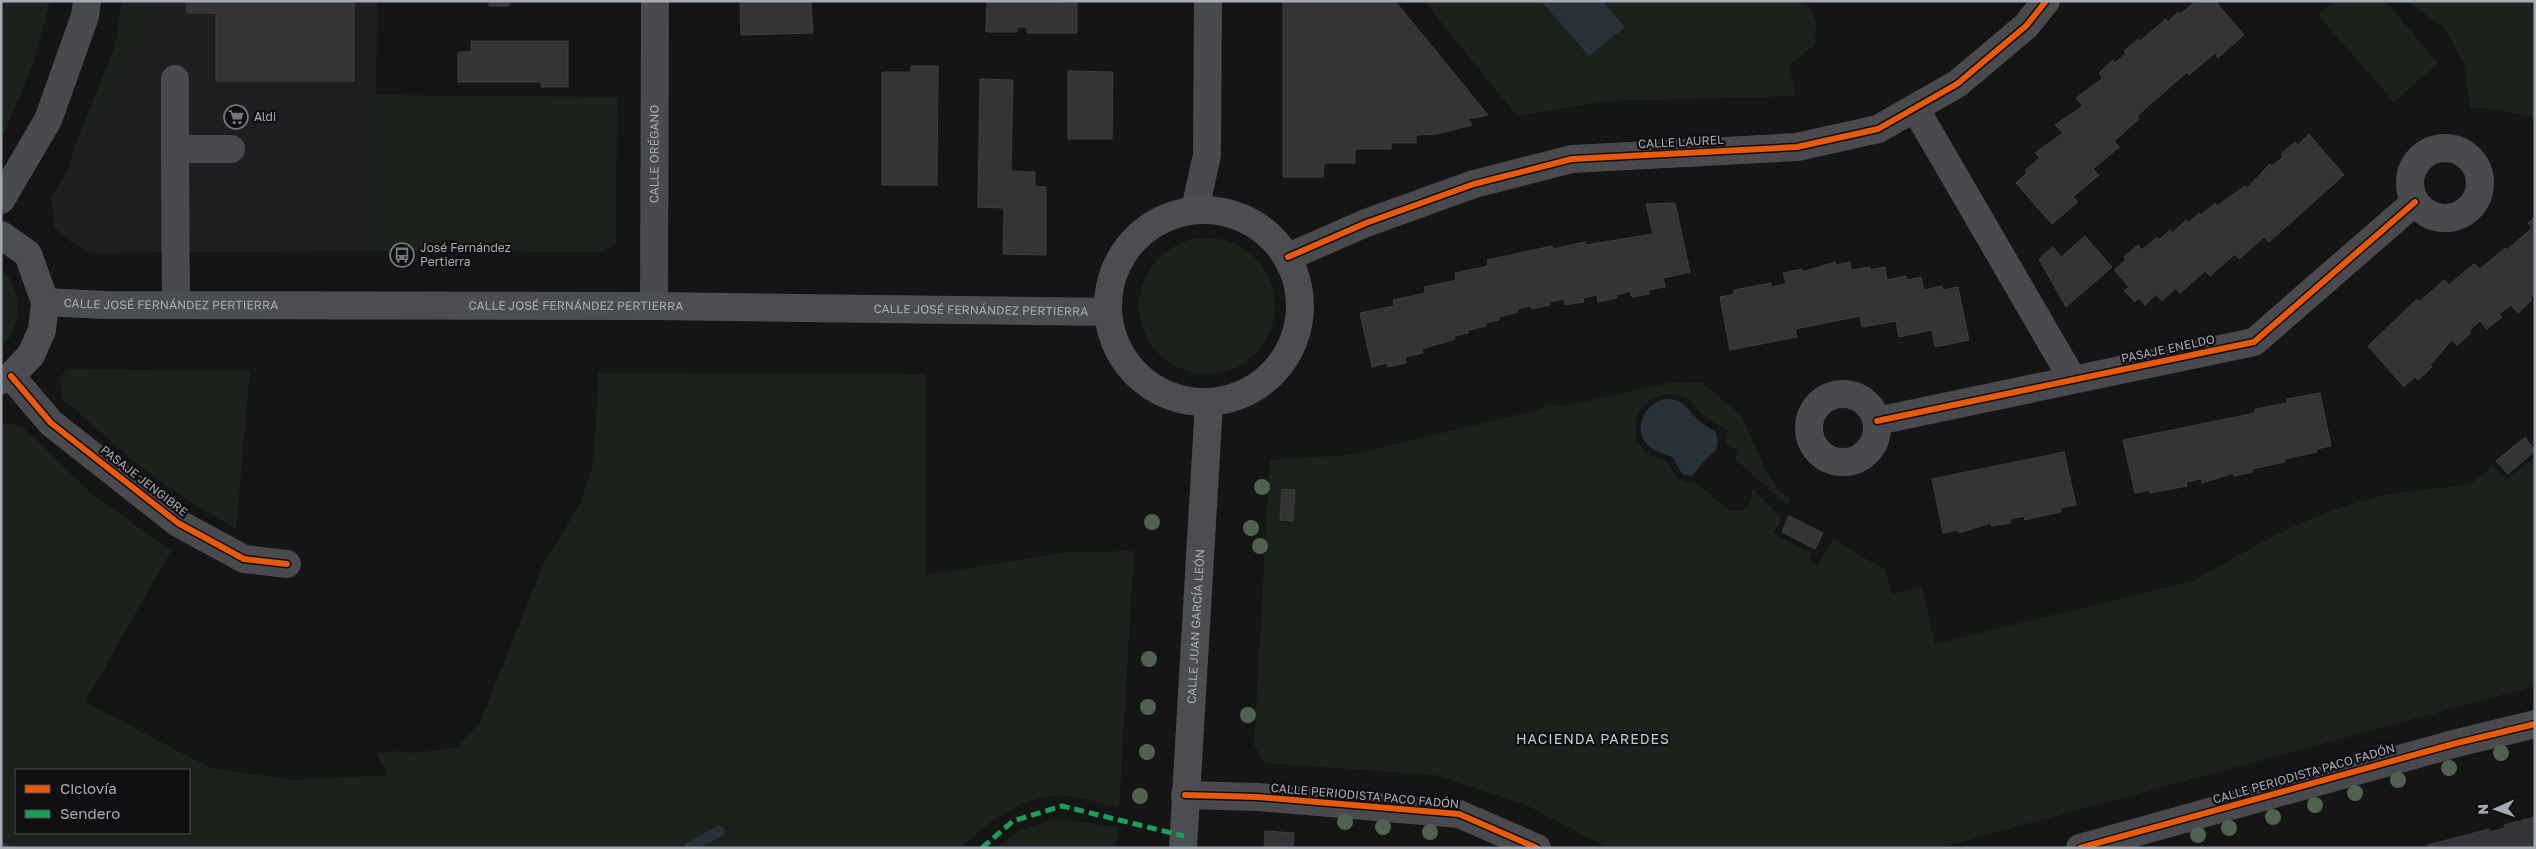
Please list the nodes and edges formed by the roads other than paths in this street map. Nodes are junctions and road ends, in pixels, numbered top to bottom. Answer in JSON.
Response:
{"nodes":[{"id":1,"x":87,"y":1,"type":"edge"},
{"id":2,"x":655,"y":1,"type":"edge"},
{"id":3,"x":1208,"y":1,"type":"edge"},
{"id":4,"x":2046,"y":1,"type":"edge"},
{"id":5,"x":175,"y":79,"type":"dead end"},
{"id":6,"x":1915,"y":108,"type":"junction"},
{"id":7,"x":175,"y":149,"type":"junction"},
{"id":8,"x":231,"y":149,"type":"dead end"},
{"id":9,"x":1,"y":200,"type":"edge"},
{"id":10,"x":2415,"y":202,"type":"dead end"},
{"id":11,"x":1195,"y":209,"type":"junction"},
{"id":12,"x":1,"y":235,"type":"edge"},
{"id":13,"x":1288,"y":257,"type":"junction"},
{"id":14,"x":46,"y":302,"type":"junction"},
{"id":15,"x":176,"y":305,"type":"junction"},
{"id":16,"x":654,"y":306,"type":"junction"},
{"id":17,"x":1108,"y":312,"type":"junction"},
{"id":18,"x":6,"y":378,"type":"edge"},
{"id":19,"x":2073,"y":380,"type":"junction"},
{"id":20,"x":1209,"y":403,"type":"junction"},
{"id":21,"x":1877,"y":420,"type":"dead end"},
{"id":22,"x":288,"y":564,"type":"dead end"},
{"id":23,"x":2535,"y":724,"type":"edge"},
{"id":24,"x":1185,"y":794,"type":"junction"},
{"id":25,"x":1183,"y":848,"type":"edge"},
{"id":26,"x":1537,"y":848,"type":"edge"},
{"id":27,"x":2080,"y":848,"type":"edge"}],
"edges":[{"from":1,"to":9,"type":"street"},
{"from":2,"to":16,"type":"street","name":"CALLE ORÉGANO"},
{"from":3,"to":11,"type":"street"},
{"from":4,"to":6,"type":"street","name":"CALLE LAUREL"},
{"from":5,"to":7,"type":"street"},
{"from":6,"to":13,"type":"street","name":"CALLE LAUREL"},
{"from":6,"to":19,"type":"street"},
{"from":7,"to":8,"type":"street"},
{"from":7,"to":15,"type":"street"},
{"from":10,"to":19,"type":"street","name":"PASAJE ENELDO"},
{"from":11,"to":13,"type":"main road"},
{"from":11,"to":17,"type":"main road"},
{"from":12,"to":14,"type":"main road"},
{"from":13,"to":20,"type":"main road"},
{"from":14,"to":15,"type":"main road","name":"CALLE JOSÉ FERNÁNDEZ PERTIERRA"},
{"from":14,"to":18,"type":"main road"},
{"from":15,"to":16,"type":"main road","name":"CALLE JOSÉ FERNÁNDEZ PERTIERRA"},
{"from":16,"to":17,"type":"main road","name":"CALLE JOSÉ FERNÁNDEZ PERTIERRA"},
{"from":17,"to":20,"type":"main road"},
{"from":18,"to":22,"type":"street","name":"PASAJE JENGIBRE"},
{"from":19,"to":21,"type":"street","name":"PASAJE ENELDO"},
{"from":20,"to":24,"type":"main road","name":"CALLE JUAN GARCÍA LEÓN"},
{"from":23,"to":27,"type":"street","name":"CALLE PERIODISTA PACO FADÓN"},
{"from":24,"to":25,"type":"main road","name":"CALLE JUAN GARCÍA LEÓN"},
{"from":24,"to":26,"type":"street","name":"CALLE PERIODISTA PACO FADÓN"}]}
